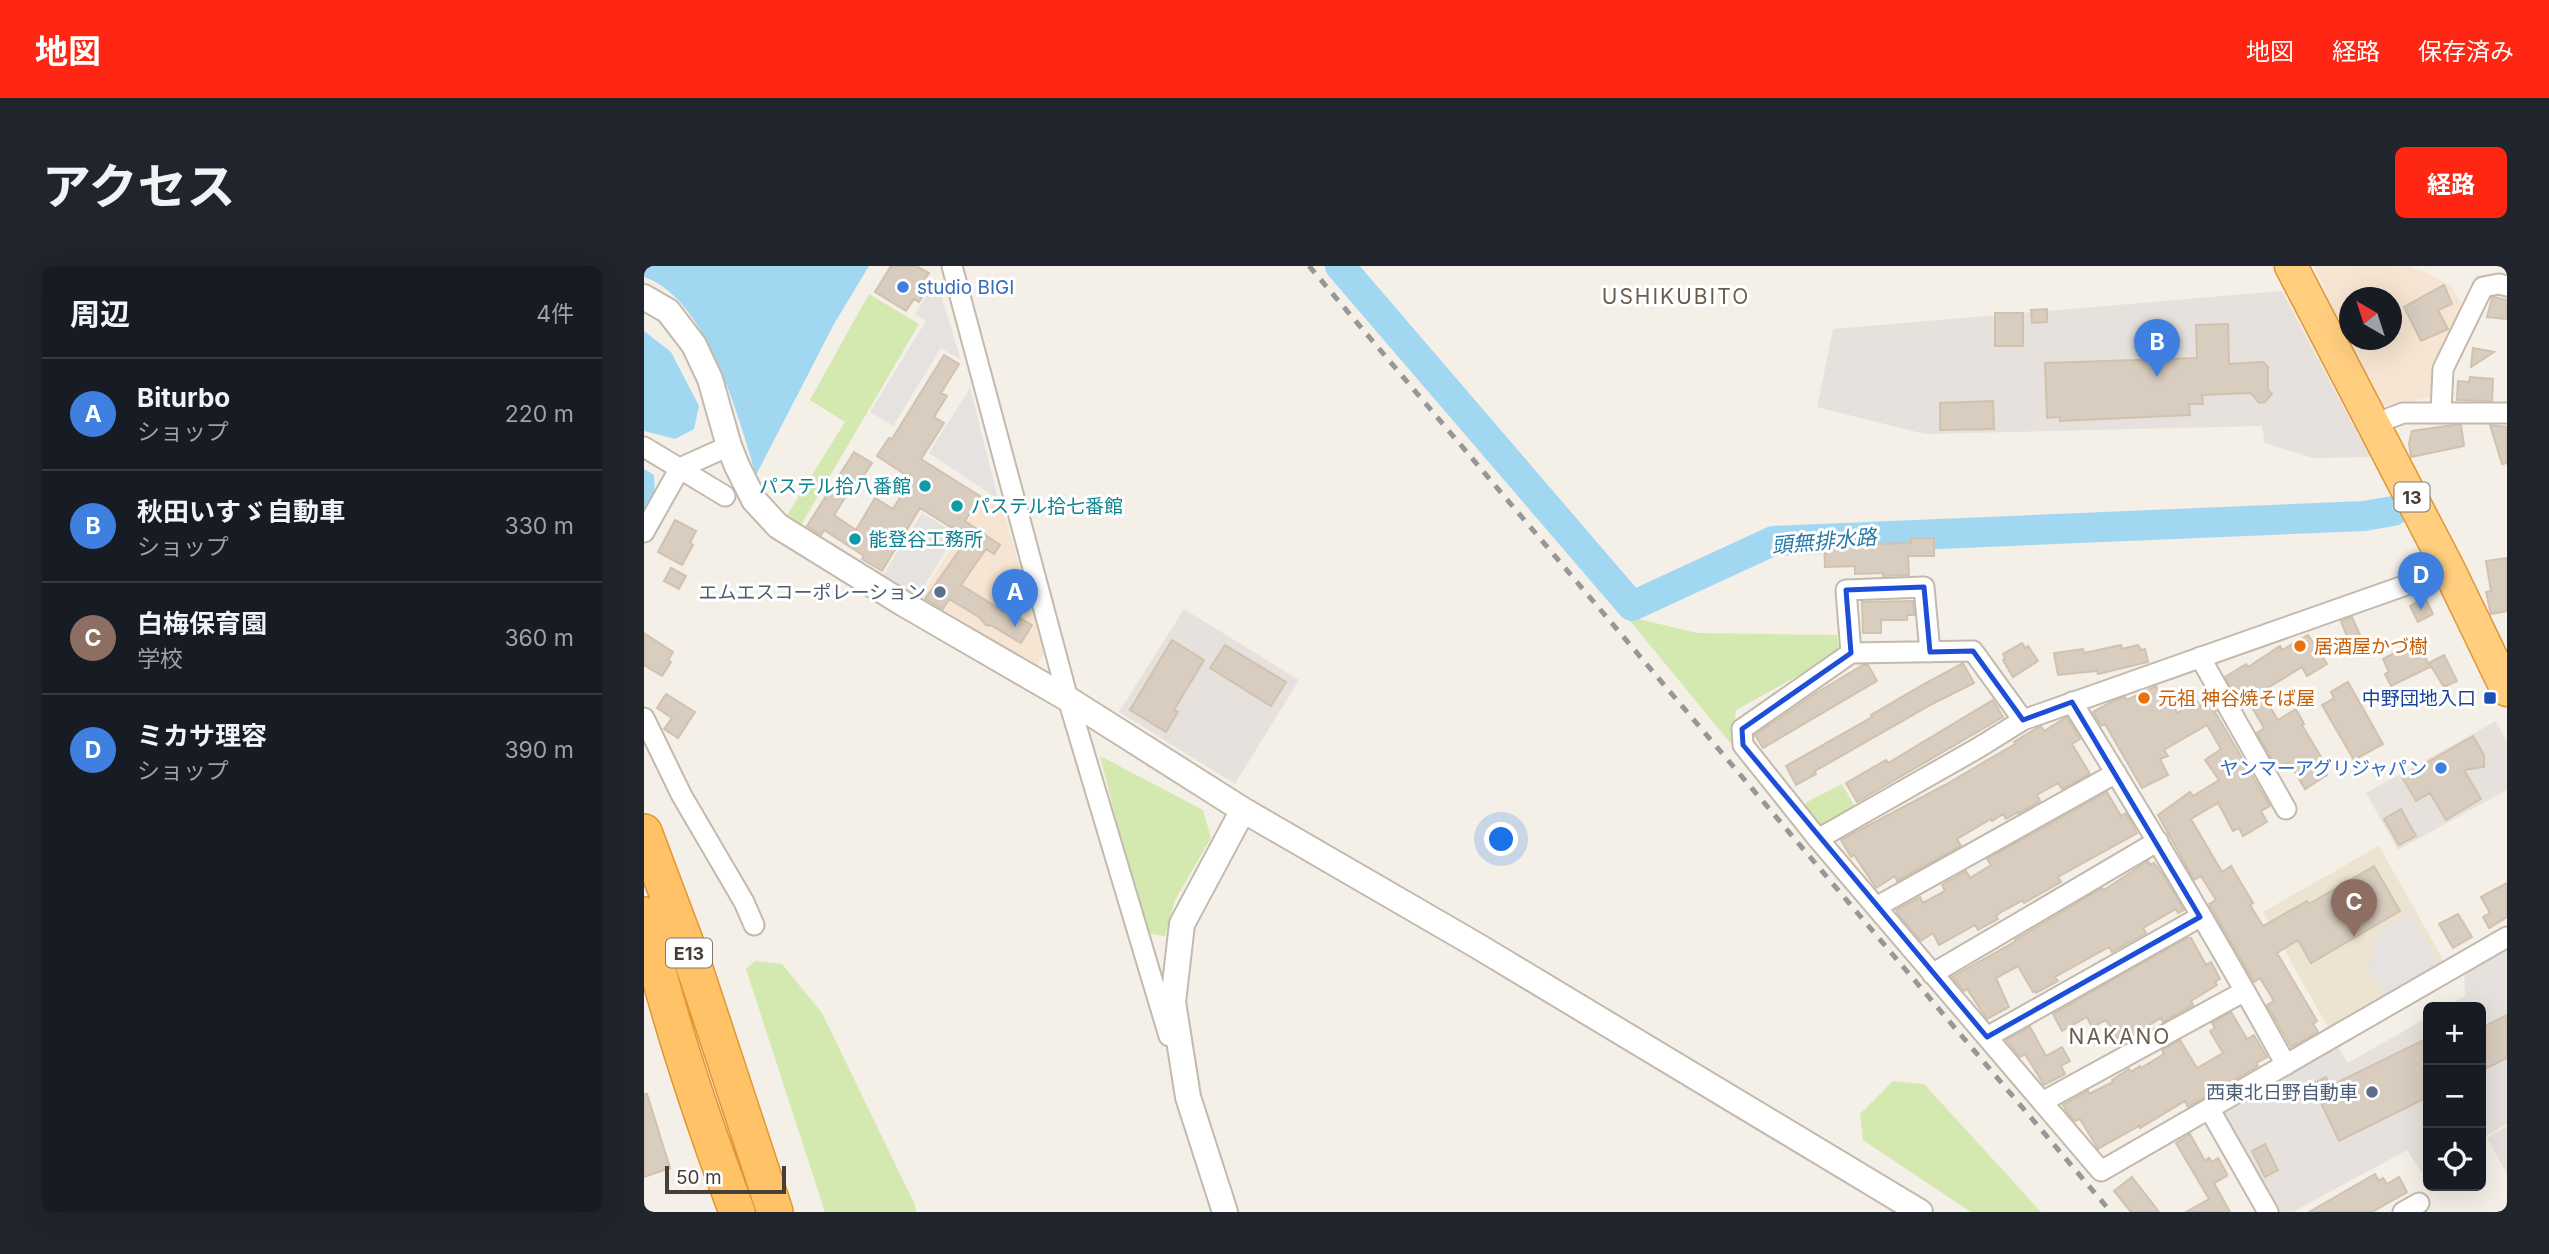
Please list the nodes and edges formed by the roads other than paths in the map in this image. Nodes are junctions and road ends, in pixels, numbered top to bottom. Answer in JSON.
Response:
{"nodes":[{"id":1,"x":953,"y":266,"type":"edge"},
{"id":2,"x":2291,"y":266,"type":"edge"},
{"id":3,"x":2507,"y":286,"type":"edge"},
{"id":4,"x":644,"y":297,"type":"edge"},
{"id":5,"x":2441,"y":412,"type":"junction"},
{"id":6,"x":2507,"y":413,"type":"edge"},
{"id":7,"x":2374,"y":424,"type":"junction"},
{"id":8,"x":729,"y":446,"type":"junction"},
{"id":9,"x":644,"y":447,"type":"edge"},
{"id":10,"x":680,"y":468,"type":"junction"},
{"id":11,"x":725,"y":496,"type":"dead end"},
{"id":12,"x":644,"y":532,"type":"edge"},
{"id":13,"x":2449,"y":570,"type":"junction"},
{"id":14,"x":1930,"y":652,"type":"junction"},
{"id":15,"x":1851,"y":653,"type":"junction"},
{"id":16,"x":2200,"y":657,"type":"junction"},
{"id":17,"x":2507,"y":690,"type":"edge"},
{"id":18,"x":1068,"y":699,"type":"junction"},
{"id":19,"x":2072,"y":702,"type":"junction"},
{"id":20,"x":644,"y":718,"type":"edge"},
{"id":21,"x":2023,"y":720,"type":"junction"},
{"id":22,"x":2116,"y":773,"type":"junction"},
{"id":23,"x":2286,"y":809,"type":"dead end"},
{"id":24,"x":1243,"y":810,"type":"junction"},
{"id":25,"x":644,"y":832,"type":"edge"},
{"id":26,"x":1818,"y":839,"type":"junction"},
{"id":27,"x":2158,"y":841,"type":"junction"},
{"id":28,"x":1876,"y":907,"type":"junction"},
{"id":29,"x":644,"y":915,"type":"edge"},
{"id":30,"x":2200,"y":917,"type":"junction"},
{"id":31,"x":754,"y":925,"type":"dead end"},
{"id":32,"x":2507,"y":937,"type":"edge"},
{"id":33,"x":1933,"y":974,"type":"junction"},
{"id":34,"x":2245,"y":991,"type":"junction"},
{"id":35,"x":1987,"y":1037,"type":"junction"},
{"id":36,"x":2286,"y":1065,"type":"junction"},
{"id":37,"x":1188,"y":1097,"type":"junction"},
{"id":38,"x":2042,"y":1102,"type":"junction"},
{"id":39,"x":2210,"y":1110,"type":"junction"},
{"id":40,"x":737,"y":1212,"type":"edge"},
{"id":41,"x":775,"y":1212,"type":"edge"},
{"id":42,"x":1225,"y":1212,"type":"edge"},
{"id":43,"x":1920,"y":1212,"type":"edge"},
{"id":44,"x":2268,"y":1212,"type":"edge"}],
"edges":[{"from":1,"to":18,"type":"street"},
{"from":2,"to":7,"type":"highway","number":"13"},
{"from":3,"to":5,"type":"street"},
{"from":4,"to":8,"type":"street"},
{"from":5,"to":6,"type":"street"},
{"from":5,"to":7,"type":"street"},
{"from":7,"to":13,"type":"highway","number":"13"},
{"from":8,"to":10,"type":"street"},
{"from":8,"to":18,"type":"street"},
{"from":9,"to":10,"type":"street"},
{"from":10,"to":11,"type":"street"},
{"from":10,"to":12,"type":"street"},
{"from":13,"to":16,"type":"street"},
{"from":13,"to":17,"type":"highway","number":"13"},
{"from":14,"to":15,"type":"street"},
{"from":14,"to":15,"type":"street"},
{"from":14,"to":21,"type":"street"},
{"from":15,"to":26,"type":"street"},
{"from":16,"to":19,"type":"street"},
{"from":16,"to":23,"type":"street"},
{"from":18,"to":24,"type":"street"},
{"from":18,"to":37,"type":"street"},
{"from":19,"to":21,"type":"street"},
{"from":19,"to":22,"type":"street"},
{"from":20,"to":31,"type":"street"},
{"from":21,"to":26,"type":"street"},
{"from":22,"to":27,"type":"street"},
{"from":22,"to":28,"type":"street"},
{"from":24,"to":37,"type":"street"},
{"from":24,"to":43,"type":"street"},
{"from":25,"to":41,"type":"highway","number":"E13"},
{"from":26,"to":28,"type":"street"},
{"from":27,"to":30,"type":"street"},
{"from":27,"to":33,"type":"street"},
{"from":28,"to":33,"type":"street"},
{"from":29,"to":40,"type":"highway","number":"E13"},
{"from":30,"to":34,"type":"street"},
{"from":30,"to":35,"type":"street"},
{"from":32,"to":36,"type":"street"},
{"from":33,"to":35,"type":"street"},
{"from":34,"to":36,"type":"street"},
{"from":34,"to":38,"type":"street"},
{"from":35,"to":38,"type":"street"},
{"from":36,"to":39,"type":"street"},
{"from":37,"to":42,"type":"street"},
{"from":38,"to":39,"type":"street"},
{"from":39,"to":44,"type":"street"}]}
